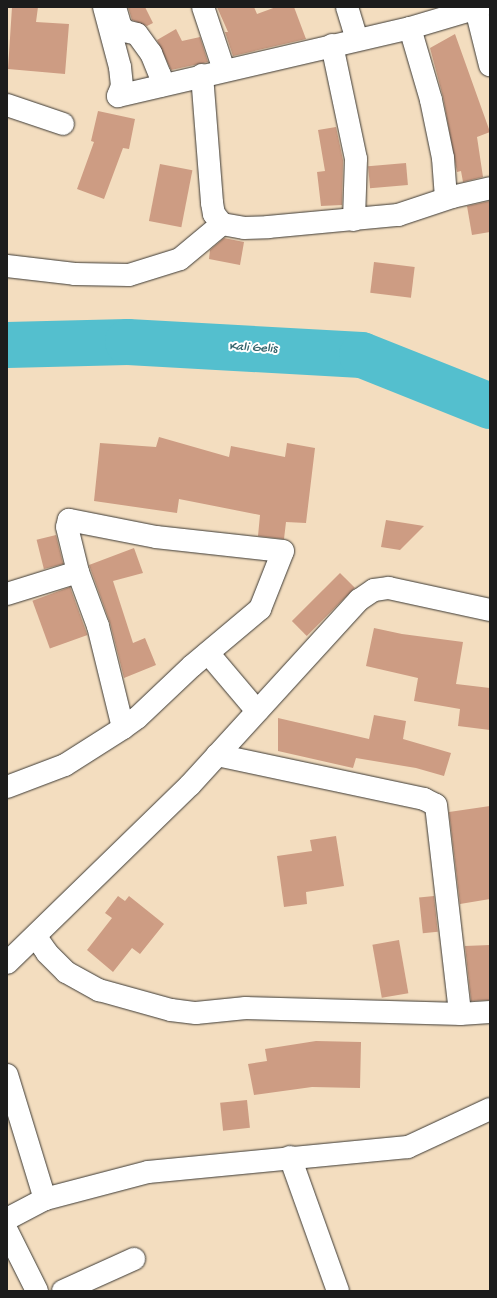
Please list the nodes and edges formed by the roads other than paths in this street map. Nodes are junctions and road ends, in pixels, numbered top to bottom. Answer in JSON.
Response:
{"nodes":[{"id":1,"x":104,"y":7,"type":"edge"},
{"id":2,"x":115,"y":7,"type":"edge"},
{"id":3,"x":203,"y":7,"type":"edge"},
{"id":4,"x":347,"y":7,"type":"edge"},
{"id":5,"x":478,"y":8,"type":"edge"},
{"id":6,"x":410,"y":28,"type":"junction"},
{"id":7,"x":357,"y":39,"type":"junction"},
{"id":8,"x":332,"y":45,"type":"junction"},
{"id":9,"x":490,"y":65,"type":"edge"},
{"id":10,"x":224,"y":70,"type":"junction"},
{"id":11,"x":202,"y":75,"type":"junction"},
{"id":12,"x":160,"y":86,"type":"junction"},
{"id":13,"x":7,"y":105,"type":"edge"},
{"id":14,"x":64,"y":124,"type":"dead end"},
{"id":15,"x":490,"y":188,"type":"edge"},
{"id":16,"x":446,"y":198,"type":"junction"},
{"id":17,"x":354,"y":220,"type":"junction"},
{"id":18,"x":222,"y":224,"type":"junction"},
{"id":19,"x":7,"y":266,"type":"edge"},
{"id":20,"x":78,"y":572,"type":"junction"},
{"id":21,"x":7,"y":594,"type":"edge"},
{"id":22,"x":490,"y":610,"type":"edge"},
{"id":23,"x":210,"y":655,"type":"junction"},
{"id":24,"x":255,"y":709,"type":"junction"},
{"id":25,"x":123,"y":728,"type":"junction"},
{"id":26,"x":217,"y":755,"type":"junction"},
{"id":27,"x":7,"y":787,"type":"edge"},
{"id":28,"x":36,"y":937,"type":"junction"},
{"id":29,"x":7,"y":963,"type":"edge"},
{"id":30,"x":490,"y":1012,"type":"edge"},
{"id":31,"x":460,"y":1014,"type":"junction"},
{"id":32,"x":7,"y":1075,"type":"edge"},
{"id":33,"x":490,"y":1109,"type":"edge"},
{"id":34,"x":290,"y":1157,"type":"junction"},
{"id":35,"x":45,"y":1199,"type":"junction"},
{"id":36,"x":7,"y":1219,"type":"edge"},
{"id":37,"x":7,"y":1231,"type":"edge"},
{"id":38,"x":134,"y":1259,"type":"dead end"},
{"id":39,"x":37,"y":1291,"type":"edge"},
{"id":40,"x":63,"y":1291,"type":"edge"},
{"id":41,"x":338,"y":1291,"type":"edge"}],
"edges":[{"from":1,"to":12,"type":"street"},
{"from":2,"to":12,"type":"street"},
{"from":3,"to":10,"type":"street"},
{"from":4,"to":7,"type":"street"},
{"from":5,"to":6,"type":"street"},
{"from":5,"to":9,"type":"street"},
{"from":6,"to":7,"type":"street"},
{"from":6,"to":16,"type":"street"},
{"from":7,"to":8,"type":"street"},
{"from":8,"to":10,"type":"street"},
{"from":8,"to":17,"type":"street"},
{"from":10,"to":11,"type":"street"},
{"from":11,"to":12,"type":"street"},
{"from":11,"to":18,"type":"street"},
{"from":13,"to":14,"type":"street"},
{"from":15,"to":16,"type":"street"},
{"from":16,"to":17,"type":"street"},
{"from":17,"to":18,"type":"street"},
{"from":18,"to":19,"type":"street"},
{"from":20,"to":21,"type":"street"},
{"from":20,"to":23,"type":"street"},
{"from":20,"to":25,"type":"street"},
{"from":22,"to":24,"type":"street"},
{"from":23,"to":24,"type":"street"},
{"from":23,"to":25,"type":"street"},
{"from":24,"to":26,"type":"street"},
{"from":25,"to":27,"type":"street"},
{"from":26,"to":28,"type":"street"},
{"from":26,"to":31,"type":"street"},
{"from":28,"to":29,"type":"street"},
{"from":28,"to":31,"type":"street"},
{"from":30,"to":31,"type":"street"},
{"from":32,"to":35,"type":"street"},
{"from":33,"to":34,"type":"street"},
{"from":34,"to":35,"type":"street"},
{"from":34,"to":41,"type":"street"},
{"from":35,"to":36,"type":"street"},
{"from":37,"to":39,"type":"street"},
{"from":38,"to":40,"type":"street"}]}
